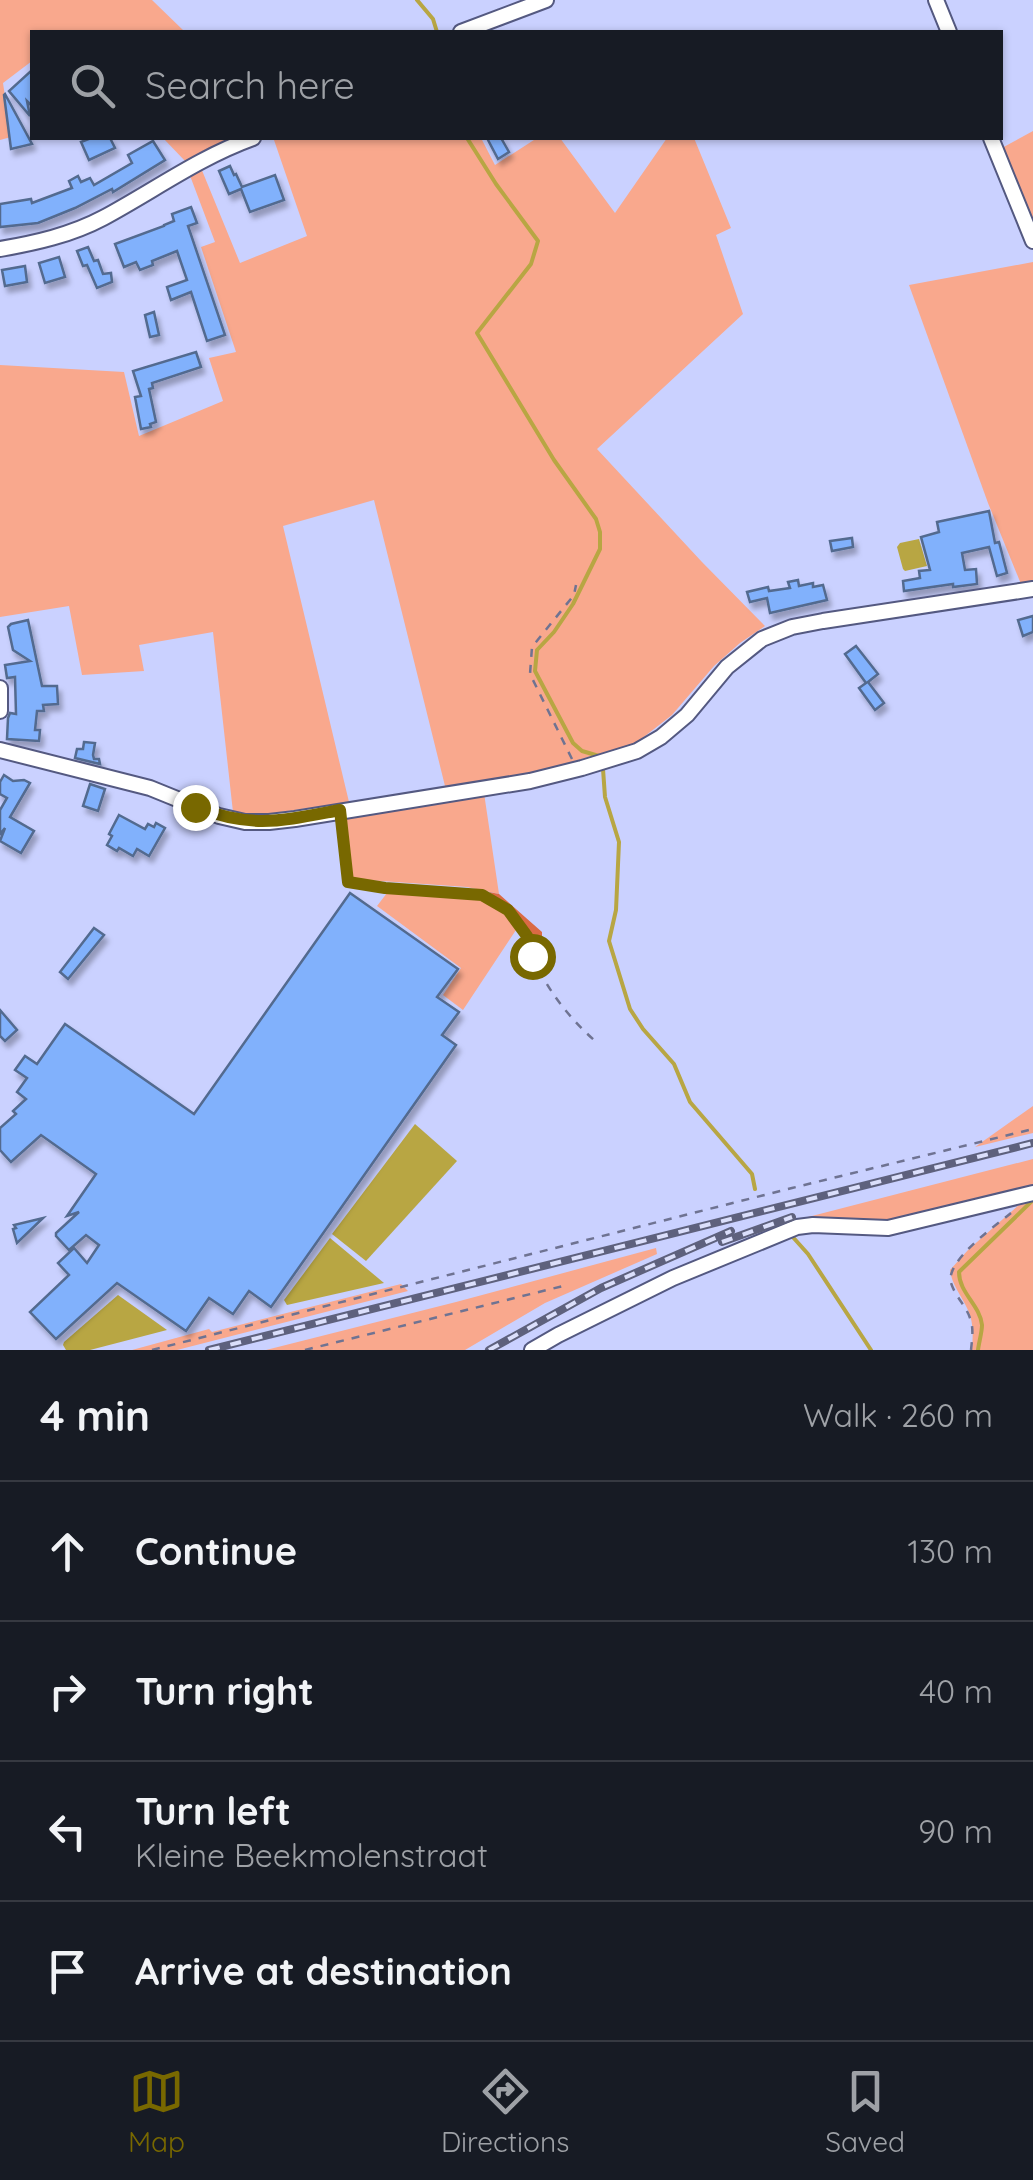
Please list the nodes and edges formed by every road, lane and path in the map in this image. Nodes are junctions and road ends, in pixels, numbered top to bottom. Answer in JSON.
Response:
{"nodes":[{"id":1,"x":546,"y":0,"type":"edge"},
{"id":2,"x":936,"y":0,"type":"edge"},
{"id":3,"x":466,"y":30,"type":"edge"},
{"id":4,"x":948,"y":30,"type":"edge"},
{"id":5,"x":248,"y":140,"type":"edge"},
{"id":6,"x":992,"y":140,"type":"edge"},
{"id":7,"x":1033,"y":241,"type":"edge"},
{"id":8,"x":0,"y":249,"type":"edge"},
{"id":9,"x":576,"y":585,"type":"dead end"},
{"id":10,"x":1033,"y":589,"type":"edge"},
{"id":11,"x":0,"y":688,"type":"edge"},
{"id":12,"x":0,"y":712,"type":"edge"},
{"id":13,"x":0,"y":750,"type":"edge"},
{"id":14,"x":577,"y":770,"type":"junction"},
{"id":15,"x":340,"y":810,"type":"junction"},
{"id":16,"x":594,"y":1040,"type":"dead end"},
{"id":17,"x":1033,"y":1130,"type":"edge"},
{"id":18,"x":1032,"y":1193,"type":"edge"},
{"id":19,"x":567,"y":1285,"type":"dead end"},
{"id":20,"x":152,"y":1350,"type":"edge"},
{"id":21,"x":305,"y":1350,"type":"edge"},
{"id":22,"x":532,"y":1350,"type":"edge"},
{"id":23,"x":971,"y":1350,"type":"edge"}],
"edges":[{"from":1,"to":3,"type":"street"},
{"from":2,"to":4,"type":"street"},
{"from":5,"to":8,"type":"street"},
{"from":6,"to":7,"type":"street"},
{"from":9,"to":14,"type":"path"},
{"from":10,"to":14,"type":"street"},
{"from":11,"to":12,"type":"street"},
{"from":13,"to":15,"type":"street"},
{"from":14,"to":15,"type":"street"},
{"from":15,"to":16,"type":"path"},
{"from":17,"to":20,"type":"path"},
{"from":18,"to":22,"type":"street"},
{"from":18,"to":23,"type":"path"},
{"from":19,"to":21,"type":"path"}]}
